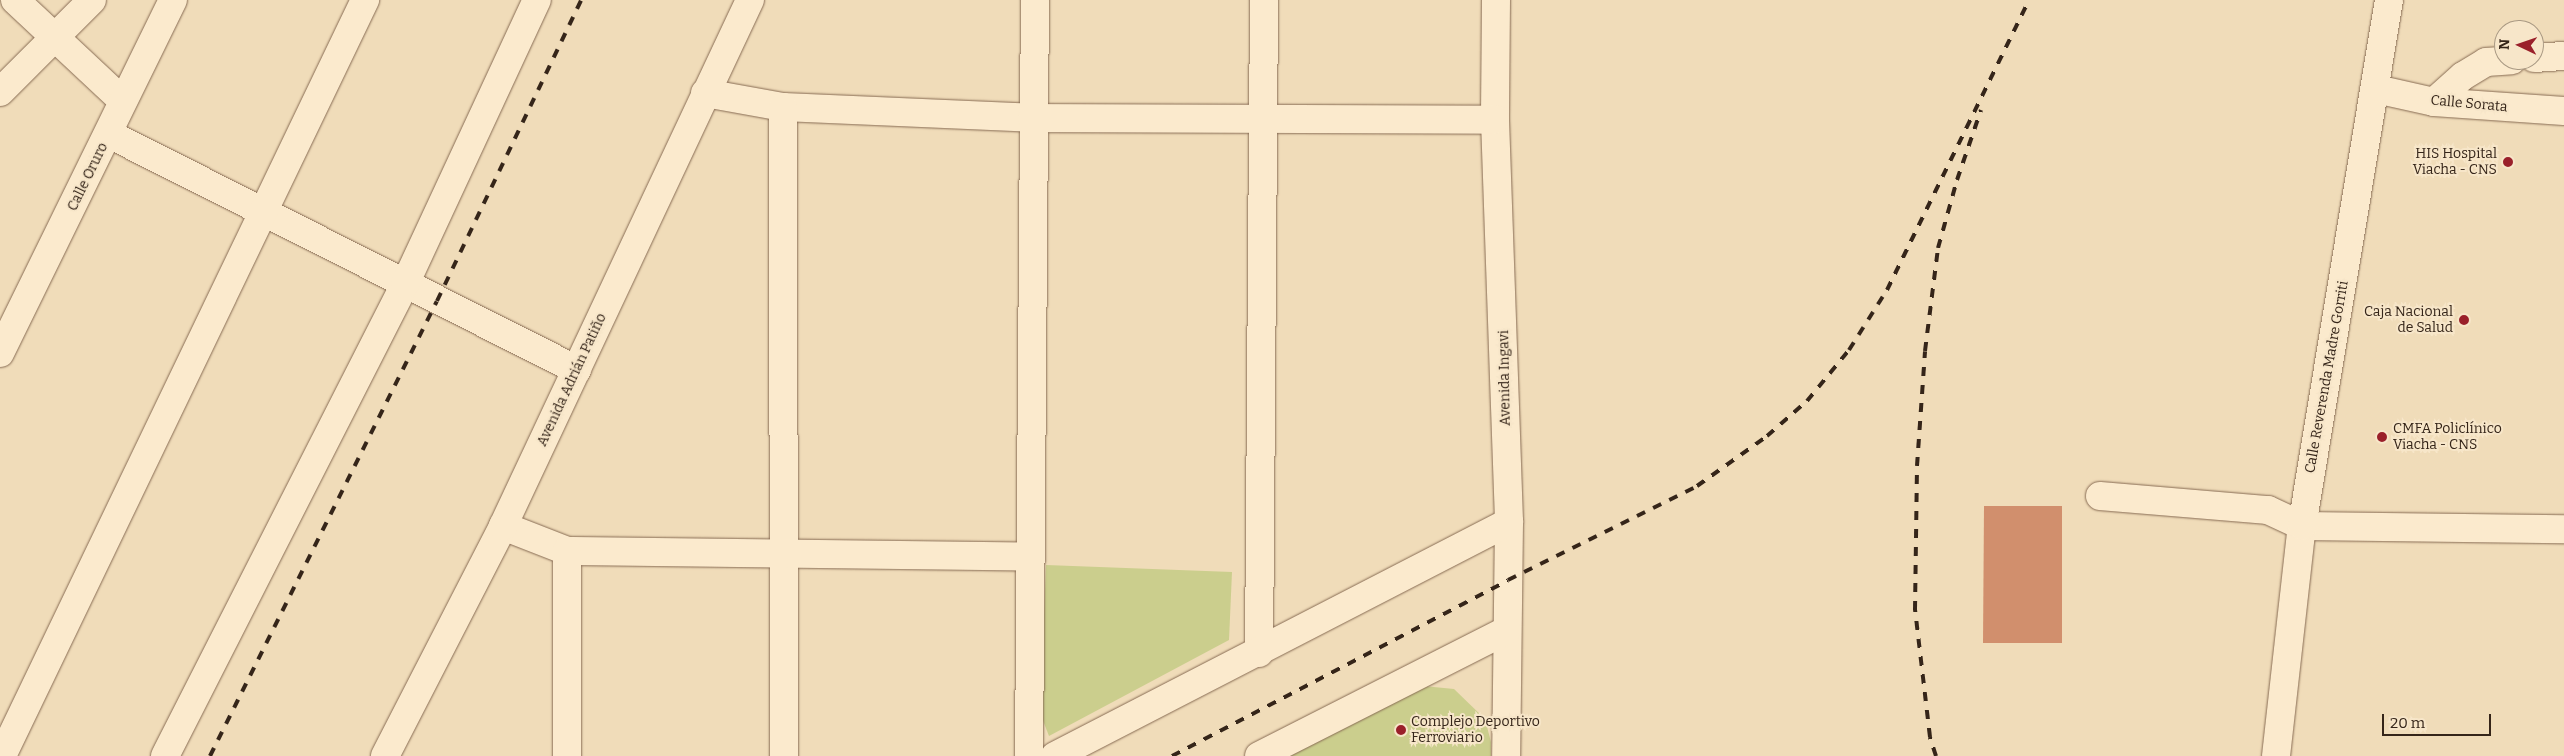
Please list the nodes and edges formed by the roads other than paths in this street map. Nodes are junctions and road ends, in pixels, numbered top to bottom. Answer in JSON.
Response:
{"nodes":[{"id":1,"x":15,"y":0,"type":"edge"},
{"id":2,"x":92,"y":0,"type":"edge"},
{"id":3,"x":173,"y":0,"type":"edge"},
{"id":4,"x":366,"y":0,"type":"edge"},
{"id":5,"x":537,"y":0,"type":"edge"},
{"id":6,"x":750,"y":0,"type":"edge"},
{"id":7,"x":1035,"y":0,"type":"edge"},
{"id":8,"x":1264,"y":0,"type":"edge"},
{"id":9,"x":1496,"y":0,"type":"edge"},
{"id":10,"x":2389,"y":0,"type":"edge"},
{"id":11,"x":55,"y":39,"type":"junction"},
{"id":12,"x":2564,"y":56,"type":"edge"},
{"id":13,"x":2544,"y":57,"type":"edge"},
{"id":14,"x":2494,"y":61,"type":"edge"},
{"id":15,"x":2376,"y":89,"type":"junction"},
{"id":16,"x":0,"y":92,"type":"edge"},
{"id":17,"x":705,"y":93,"type":"junction"},
{"id":18,"x":122,"y":100,"type":"junction"},
{"id":19,"x":2434,"y":102,"type":"junction"},
{"id":20,"x":783,"y":107,"type":"junction"},
{"id":21,"x":2564,"y":111,"type":"edge"},
{"id":22,"x":1032,"y":118,"type":"junction"},
{"id":23,"x":1262,"y":120,"type":"junction"},
{"id":24,"x":1495,"y":120,"type":"junction"},
{"id":25,"x":109,"y":134,"type":"junction"},
{"id":26,"x":264,"y":213,"type":"junction"},
{"id":27,"x":405,"y":284,"type":"junction"},
{"id":28,"x":0,"y":353,"type":"edge"},
{"id":29,"x":577,"y":370,"type":"junction"},
{"id":30,"x":2100,"y":496,"type":"dead end"},
{"id":31,"x":1509,"y":522,"type":"junction"},
{"id":32,"x":503,"y":526,"type":"junction"},
{"id":33,"x":2302,"y":526,"type":"junction"},
{"id":34,"x":2564,"y":529,"type":"edge"},
{"id":35,"x":567,"y":551,"type":"junction"},
{"id":36,"x":782,"y":554,"type":"junction"},
{"id":37,"x":1030,"y":557,"type":"junction"},
{"id":38,"x":1507,"y":630,"type":"junction"},
{"id":39,"x":1260,"y":653,"type":"junction"},
{"id":40,"x":2,"y":756,"type":"edge"},
{"id":41,"x":165,"y":756,"type":"edge"},
{"id":42,"x":385,"y":756,"type":"edge"},
{"id":43,"x":567,"y":756,"type":"edge"},
{"id":44,"x":784,"y":756,"type":"edge"},
{"id":45,"x":1029,"y":756,"type":"edge"},
{"id":46,"x":1055,"y":756,"type":"edge"},
{"id":47,"x":1258,"y":756,"type":"edge"},
{"id":48,"x":1506,"y":756,"type":"edge"},
{"id":49,"x":2276,"y":756,"type":"edge"}],
"edges":[{"from":1,"to":11,"type":"street"},
{"from":2,"to":11,"type":"street"},
{"from":3,"to":18,"type":"street","name":"Calle Oruro"},
{"from":4,"to":26,"type":"street"},
{"from":5,"to":27,"type":"street"},
{"from":6,"to":17,"type":"street","name":"Avenida Adrián Patiño"},
{"from":7,"to":22,"type":"street"},
{"from":8,"to":23,"type":"street"},
{"from":9,"to":24,"type":"street","name":"Avenida Ingavi"},
{"from":10,"to":15,"type":"street","name":"Calle Reverenda Madre Gorriti"},
{"from":11,"to":16,"type":"street"},
{"from":11,"to":18,"type":"street"},
{"from":12,"to":13,"type":"street"},
{"from":14,"to":19,"type":"street"},
{"from":15,"to":19,"type":"street","name":"Calle Sorata"},
{"from":15,"to":33,"type":"street","name":"Calle Reverenda Madre Gorriti"},
{"from":17,"to":20,"type":"street"},
{"from":17,"to":29,"type":"street","name":"Avenida Adrián Patiño"},
{"from":18,"to":25,"type":"street","name":"Calle Oruro"},
{"from":19,"to":21,"type":"street","name":"Calle Sorata"},
{"from":20,"to":22,"type":"street"},
{"from":20,"to":36,"type":"street"},
{"from":22,"to":23,"type":"street"},
{"from":22,"to":37,"type":"street"},
{"from":23,"to":24,"type":"street"},
{"from":23,"to":39,"type":"street"},
{"from":24,"to":31,"type":"street","name":"Avenida Ingavi"},
{"from":25,"to":26,"type":"street"},
{"from":25,"to":28,"type":"street","name":"Calle Oruro"},
{"from":26,"to":27,"type":"street"},
{"from":26,"to":40,"type":"street"},
{"from":27,"to":29,"type":"street"},
{"from":27,"to":41,"type":"street"},
{"from":29,"to":32,"type":"street","name":"Avenida Adrián Patiño"},
{"from":30,"to":33,"type":"street"},
{"from":31,"to":38,"type":"street","name":"Avenida Ingavi"},
{"from":31,"to":39,"type":"street"},
{"from":32,"to":35,"type":"street"},
{"from":32,"to":42,"type":"street","name":"Avenida Adrián Patiño"},
{"from":33,"to":34,"type":"street"},
{"from":33,"to":49,"type":"street","name":"Calle Reverenda Madre Gorriti"},
{"from":35,"to":36,"type":"street"},
{"from":35,"to":43,"type":"street"},
{"from":36,"to":37,"type":"street"},
{"from":36,"to":44,"type":"street"},
{"from":37,"to":45,"type":"street"},
{"from":38,"to":47,"type":"street"},
{"from":38,"to":48,"type":"street","name":"Avenida Ingavi"},
{"from":39,"to":46,"type":"street"}]}
